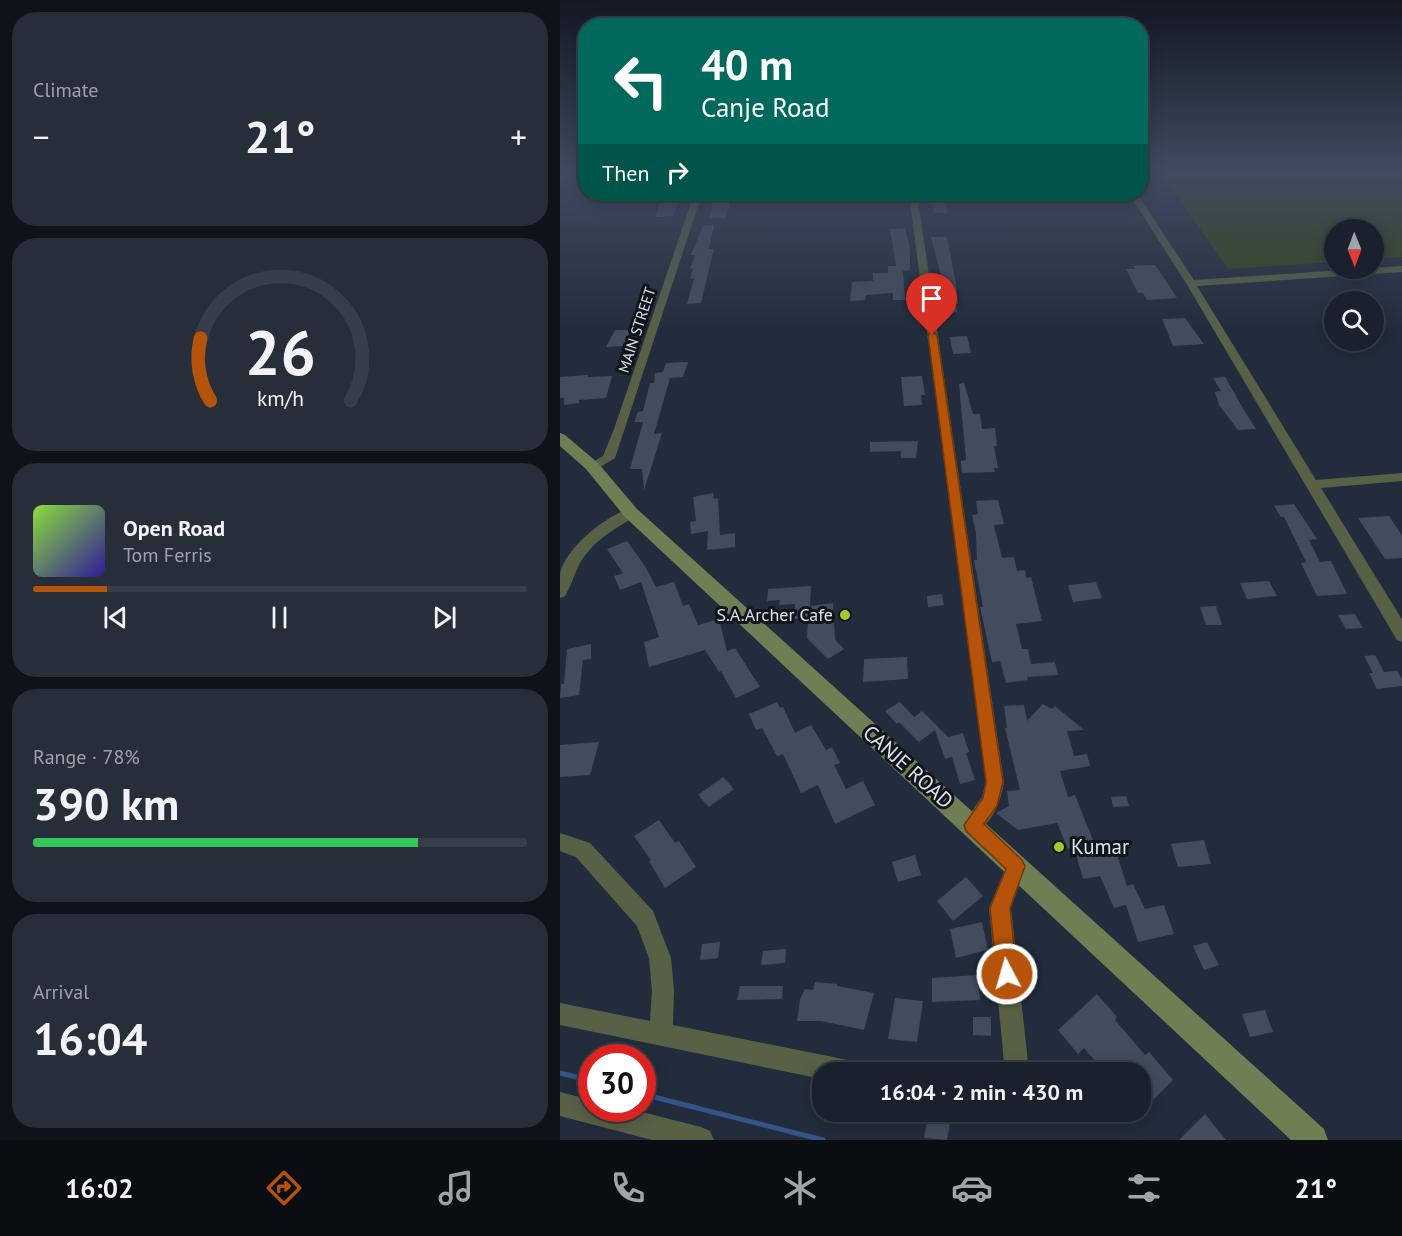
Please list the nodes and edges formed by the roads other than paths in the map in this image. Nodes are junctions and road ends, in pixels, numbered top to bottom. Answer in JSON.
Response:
{"nodes":[{"id":1,"x":688,"y":224,"type":"edge"},
{"id":2,"x":917,"y":224,"type":"edge"},
{"id":3,"x":1153,"y":224,"type":"edge"},
{"id":4,"x":1403,"y":269,"type":"edge"},
{"id":5,"x":1191,"y":283,"type":"junction"},
{"id":6,"x":560,"y":438,"type":"edge"},
{"id":7,"x":592,"y":466,"type":"junction"},
{"id":8,"x":1403,"y":477,"type":"edge"},
{"id":9,"x":1312,"y":485,"type":"junction"},
{"id":10,"x":631,"y":513,"type":"junction"},
{"id":11,"x":560,"y":592,"type":"edge"},
{"id":12,"x":1401,"y":632,"type":"edge"},
{"id":13,"x":972,"y":825,"type":"junction"},
{"id":14,"x":560,"y":842,"type":"edge"},
{"id":15,"x":1016,"y":866,"type":"junction"},
{"id":16,"x":560,"y":1014,"type":"edge"},
{"id":17,"x":661,"y":1033,"type":"junction"},
{"id":18,"x":1016,"y":1062,"type":"edge"},
{"id":19,"x":812,"y":1064,"type":"edge"},
{"id":20,"x":560,"y":1104,"type":"edge"},
{"id":21,"x":701,"y":1140,"type":"edge"},
{"id":22,"x":1313,"y":1140,"type":"edge"}],
"edges":[{"from":1,"to":7,"type":"street","name":"MAIN STREET"},
{"from":2,"to":13,"type":"street"},
{"from":3,"to":5,"type":"street"},
{"from":4,"to":5,"type":"street"},
{"from":5,"to":9,"type":"street"},
{"from":6,"to":7,"type":"street","name":"CANJE ROAD"},
{"from":7,"to":10,"type":"street","name":"CANJE ROAD"},
{"from":8,"to":9,"type":"street"},
{"from":9,"to":12,"type":"street"},
{"from":10,"to":11,"type":"street"},
{"from":10,"to":13,"type":"street","name":"CANJE ROAD"},
{"from":13,"to":15,"type":"street","name":"CANJE ROAD"},
{"from":14,"to":17,"type":"street"},
{"from":15,"to":18,"type":"street"},
{"from":15,"to":22,"type":"street","name":"CANJE ROAD"},
{"from":16,"to":17,"type":"street"},
{"from":17,"to":19,"type":"street"},
{"from":20,"to":21,"type":"street"}]}
